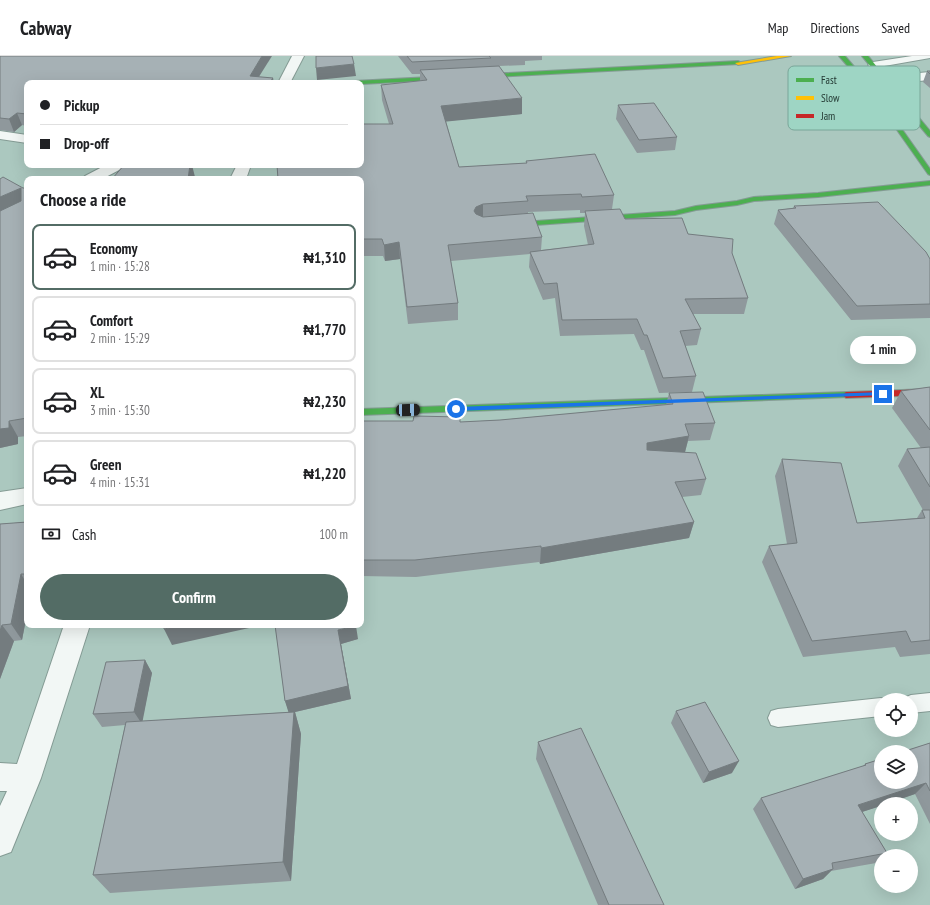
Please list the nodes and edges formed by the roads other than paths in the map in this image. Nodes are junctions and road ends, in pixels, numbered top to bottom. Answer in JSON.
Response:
{"nodes":[{"id":1,"x":298,"y":56,"type":"edge"},
{"id":2,"x":788,"y":56,"type":"edge"},
{"id":3,"x":842,"y":56,"type":"edge"},
{"id":4,"x":865,"y":56,"type":"edge"},
{"id":5,"x":929,"y":56,"type":"edge"},
{"id":6,"x":873,"y":65,"type":"joint"},
{"id":7,"x":850,"y":66,"type":"edge"},
{"id":8,"x":930,"y":76,"type":"edge"},
{"id":9,"x":920,"y":77,"type":"edge"},
{"id":10,"x":286,"y":80,"type":"edge"},
{"id":11,"x":364,"y":82,"type":"edge"},
{"id":12,"x":920,"y":122,"type":"edge"},
{"id":13,"x":899,"y":130,"type":"edge"},
{"id":14,"x":0,"y":135,"type":"edge"},
{"id":15,"x":930,"y":135,"type":"edge"},
{"id":16,"x":24,"y":139,"type":"edge"},
{"id":17,"x":112,"y":168,"type":"edge"},
{"id":18,"x":930,"y":173,"type":"edge"},
{"id":19,"x":96,"y":176,"type":"edge"},
{"id":20,"x":930,"y":183,"type":"edge"},
{"id":21,"x":499,"y":226,"type":"edge"},
{"id":22,"x":930,"y":392,"type":"edge"},
{"id":23,"x":364,"y":412,"type":"edge"},
{"id":24,"x":24,"y":497,"type":"edge"},
{"id":25,"x":0,"y":501,"type":"edge"},
{"id":26,"x":76,"y":628,"type":"edge"},
{"id":27,"x":930,"y":702,"type":"edge"},
{"id":28,"x":918,"y":703,"type":"edge"},
{"id":29,"x":874,"y":708,"type":"edge"},
{"id":30,"x":778,"y":718,"type":"dead end"},
{"id":31,"x":13,"y":777,"type":"edge"},
{"id":32,"x":0,"y":841,"type":"edge"}],
"edges":[{"from":1,"to":10,"type":"street"},
{"from":2,"to":11,"type":"main road"},
{"from":3,"to":7,"type":"main road"},
{"from":4,"to":6,"type":"main road"},
{"from":5,"to":6,"type":"lane"},
{"from":8,"to":9,"type":"street"},
{"from":12,"to":15,"type":"main road"},
{"from":13,"to":18,"type":"main road"},
{"from":14,"to":16,"type":"street"},
{"from":17,"to":19,"type":"street"},
{"from":20,"to":21,"type":"main road"},
{"from":22,"to":23,"type":"main road"},
{"from":24,"to":25,"type":"street"},
{"from":26,"to":31,"type":"street"},
{"from":27,"to":28,"type":"lane"},
{"from":29,"to":30,"type":"lane"},
{"from":31,"to":32,"type":"street"}]}
